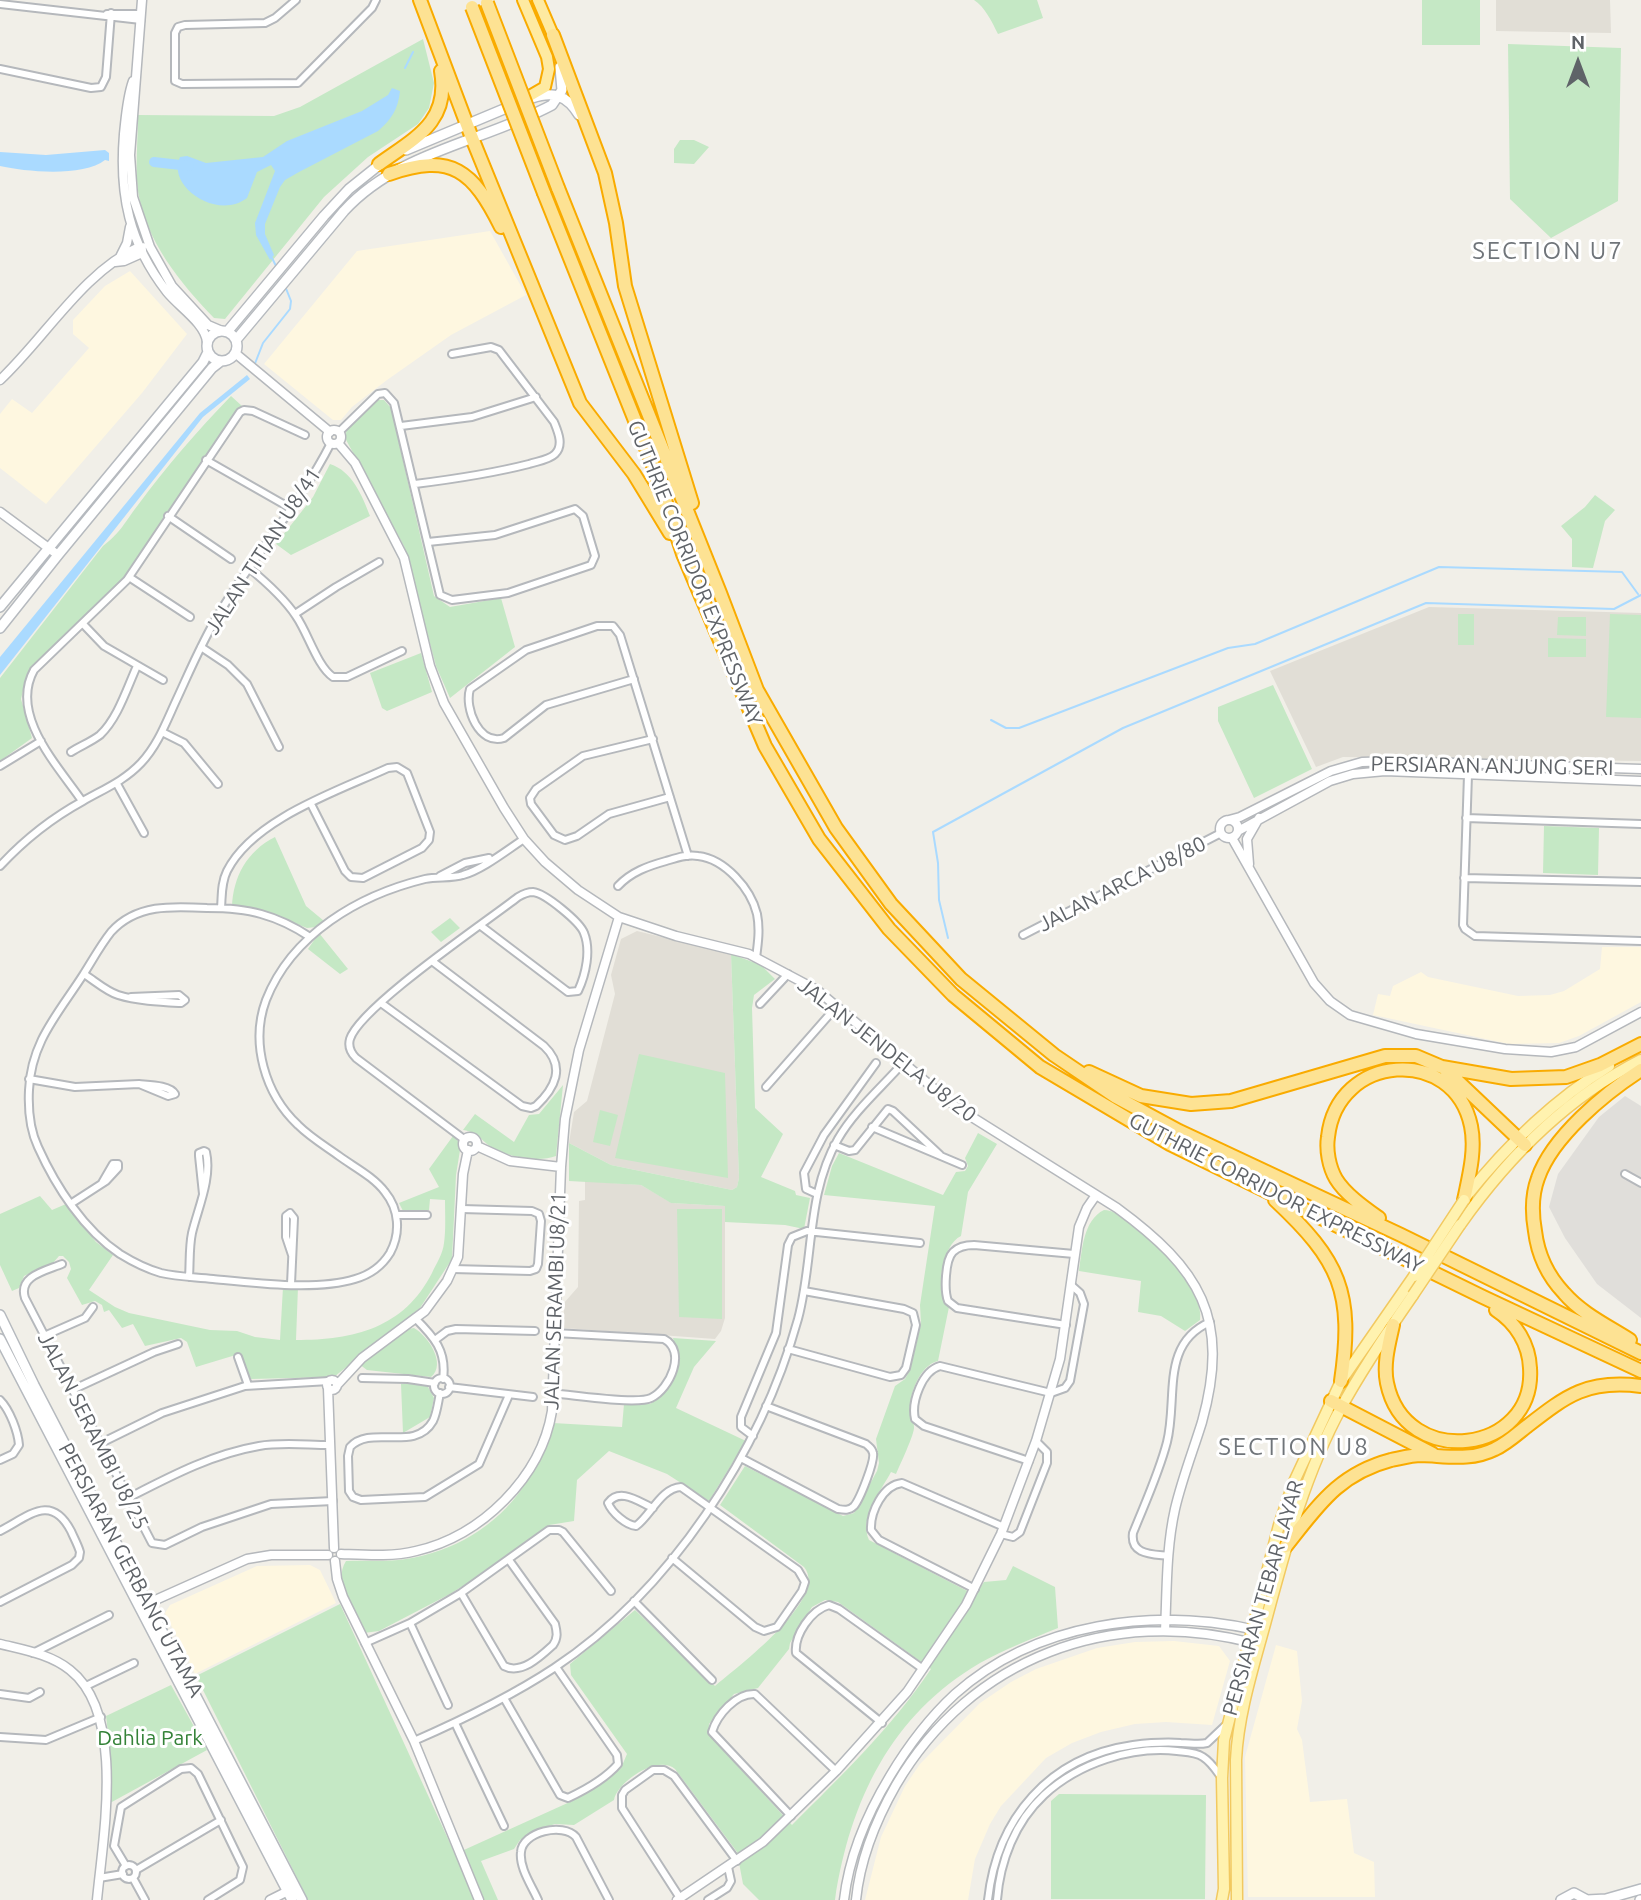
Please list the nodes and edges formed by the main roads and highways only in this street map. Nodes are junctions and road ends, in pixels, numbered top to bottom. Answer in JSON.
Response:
{"nodes":[{"id":1,"x":420,"y":0,"type":"edge"},
{"id":2,"x":523,"y":0,"type":"edge"},
{"id":3,"x":538,"y":0,"type":"edge"},
{"id":4,"x":486,"y":2,"type":"edge"},
{"id":5,"x":471,"y":4,"type":"edge"},
{"id":6,"x":553,"y":35,"type":"junction"},
{"id":7,"x":437,"y":47,"type":"junction"},
{"id":8,"x":559,"y":96,"type":"junction"},
{"id":9,"x":514,"y":105,"type":"junction"},
{"id":10,"x":467,"y":125,"type":"junction"},
{"id":11,"x":589,"y":130,"type":"junction"},
{"id":12,"x":472,"y":138,"type":"junction"},
{"id":13,"x":379,"y":164,"type":"junction"},
{"id":14,"x":389,"y":174,"type":"junction"},
{"id":15,"x":518,"y":249,"type":"junction"},
{"id":16,"x":225,"y":331,"type":"junction"},
{"id":17,"x":236,"y":340,"type":"junction"},
{"id":18,"x":207,"y":347,"type":"junction"},
{"id":19,"x":220,"y":361,"type":"junction"},
{"id":20,"x":682,"y":554,"type":"junction"},
{"id":21,"x":720,"y":593,"type":"junction"},
{"id":22,"x":0,"y":607,"type":"edge"},
{"id":23,"x":0,"y":628,"type":"edge"},
{"id":24,"x":1641,"y":1046,"type":"edge"},
{"id":25,"x":1054,"y":1055,"type":"junction"},
{"id":26,"x":1641,"y":1060,"type":"edge"},
{"id":27,"x":1442,"y":1067,"type":"junction"},
{"id":28,"x":1641,"y":1070,"type":"edge"},
{"id":29,"x":1520,"y":1141,"type":"junction"},
{"id":30,"x":1265,"y":1190,"type":"junction"},
{"id":31,"x":1464,"y":1200,"type":"junction"},
{"id":32,"x":1401,"y":1235,"type":"junction"},
{"id":33,"x":1483,"y":1297,"type":"junction"},
{"id":34,"x":0,"y":1315,"type":"edge"},
{"id":35,"x":1393,"y":1325,"type":"junction"},
{"id":36,"x":0,"y":1339,"type":"edge"},
{"id":37,"x":1641,"y":1351,"type":"edge"},
{"id":38,"x":1641,"y":1371,"type":"edge"},
{"id":39,"x":1341,"y":1381,"type":"junction"},
{"id":40,"x":1641,"y":1387,"type":"edge"},
{"id":41,"x":1336,"y":1404,"type":"junction"},
{"id":42,"x":1439,"y":1457,"type":"junction"},
{"id":43,"x":1286,"y":1546,"type":"junction"},
{"id":44,"x":144,"y":1605,"type":"junction"},
{"id":45,"x":1258,"y":1630,"type":"junction"},
{"id":46,"x":1254,"y":1643,"type":"junction"},
{"id":47,"x":1641,"y":1889,"type":"edge"},
{"id":48,"x":295,"y":1896,"type":"edge"},
{"id":49,"x":1222,"y":1900,"type":"edge"},
{"id":50,"x":1237,"y":1900,"type":"edge"},
{"id":51,"x":1562,"y":1900,"type":"edge"},
{"id":52,"x":1587,"y":1900,"type":"edge"}],
"edges":[{"from":1,"to":7,"type":"highway"},
{"from":2,"to":9,"type":"highway"},
{"from":3,"to":6,"type":"highway"},
{"from":4,"to":21,"type":"highway","name":"GUTHRIE CORRIDOR EXPRESSWAY","bridge":true},
{"from":5,"to":20,"type":"highway","name":"GUTHRIE CORRIDOR EXPRESSWAY","bridge":true},
{"from":6,"to":8,"type":"main road"},
{"from":6,"to":11,"type":"highway"},
{"from":7,"to":10,"type":"highway"},
{"from":7,"to":13,"type":"highway"},
{"from":8,"to":9,"type":"main road"},
{"from":8,"to":11,"type":"main road"},
{"from":8,"to":12,"type":"main road"},
{"from":9,"to":10,"type":"main road"},
{"from":10,"to":12,"type":"highway"},
{"from":10,"to":13,"type":"main road"},
{"from":11,"to":21,"type":"highway"},
{"from":12,"to":14,"type":"main road"},
{"from":12,"to":15,"type":"highway"},
{"from":13,"to":16,"type":"main road"},
{"from":14,"to":15,"type":"highway"},
{"from":14,"to":17,"type":"main road"},
{"from":15,"to":20,"type":"highway"},
{"from":16,"to":17,"type":"main road"},
{"from":16,"to":18,"type":"main road"},
{"from":17,"to":19,"type":"main road"},
{"from":18,"to":19,"type":"main road"},
{"from":18,"to":22,"type":"main road"},
{"from":19,"to":23,"type":"main road"},
{"from":20,"to":30,"type":"highway","name":"GUTHRIE CORRIDOR EXPRESSWAY"},
{"from":21,"to":25,"type":"highway","name":"GUTHRIE CORRIDOR EXPRESSWAY"},
{"from":24,"to":27,"type":"highway"},
{"from":24,"to":29,"type":"main road","name":"PERSIARAN TEBAR LAYAR"},
{"from":25,"to":27,"type":"highway"},
{"from":25,"to":32,"type":"highway","name":"GUTHRIE CORRIDOR EXPRESSWAY"},
{"from":26,"to":29,"type":"main road","name":"PERSIARAN TEBAR LAYAR"},
{"from":27,"to":29,"type":"highway"},
{"from":28,"to":37,"type":"highway"},
{"from":29,"to":31,"type":"main road","name":"PERSIARAN TEBAR LAYAR"},
{"from":29,"to":35,"type":"main road","name":"PERSIARAN TEBAR LAYAR","bridge":true},
{"from":30,"to":33,"type":"highway","name":"GUTHRIE CORRIDOR EXPRESSWAY"},
{"from":30,"to":39,"type":"highway"},
{"from":31,"to":32,"type":"highway"},
{"from":31,"to":39,"type":"main road","name":"PERSIARAN TEBAR LAYAR","bridge":true},
{"from":32,"to":37,"type":"highway","name":"GUTHRIE CORRIDOR EXPRESSWAY"},
{"from":33,"to":35,"type":"highway"},
{"from":33,"to":38,"type":"highway","name":"GUTHRIE CORRIDOR EXPRESSWAY"},
{"from":34,"to":44,"type":"main road","name":"PERSIARAN GERBANG UTAMA"},
{"from":35,"to":41,"type":"main road","name":"PERSIARAN TEBAR LAYAR"},
{"from":36,"to":44,"type":"main road","name":"PERSIARAN GERBANG UTAMA"},
{"from":39,"to":41,"type":"main road","name":"PERSIARAN TEBAR LAYAR"},
{"from":40,"to":42,"type":"highway"},
{"from":41,"to":42,"type":"highway"},
{"from":41,"to":43,"type":"main road","name":"PERSIARAN TEBAR LAYAR"},
{"from":41,"to":45,"type":"main road","name":"PERSIARAN TEBAR LAYAR"},
{"from":42,"to":43,"type":"highway"},
{"from":43,"to":45,"type":"main road","name":"PERSIARAN TEBAR LAYAR"},
{"from":44,"to":48,"type":"main road","name":"PERSIARAN GERBANG UTAMA"},
{"from":45,"to":46,"type":"main road","name":"PERSIARAN TEBAR LAYAR"},
{"from":46,"to":49,"type":"main road","name":"PERSIARAN TEBAR LAYAR"},
{"from":46,"to":50,"type":"main road","name":"PERSIARAN TEBAR LAYAR"},
{"from":47,"to":52,"type":"main road"},
{"from":51,"to":52,"type":"main road"}]}
